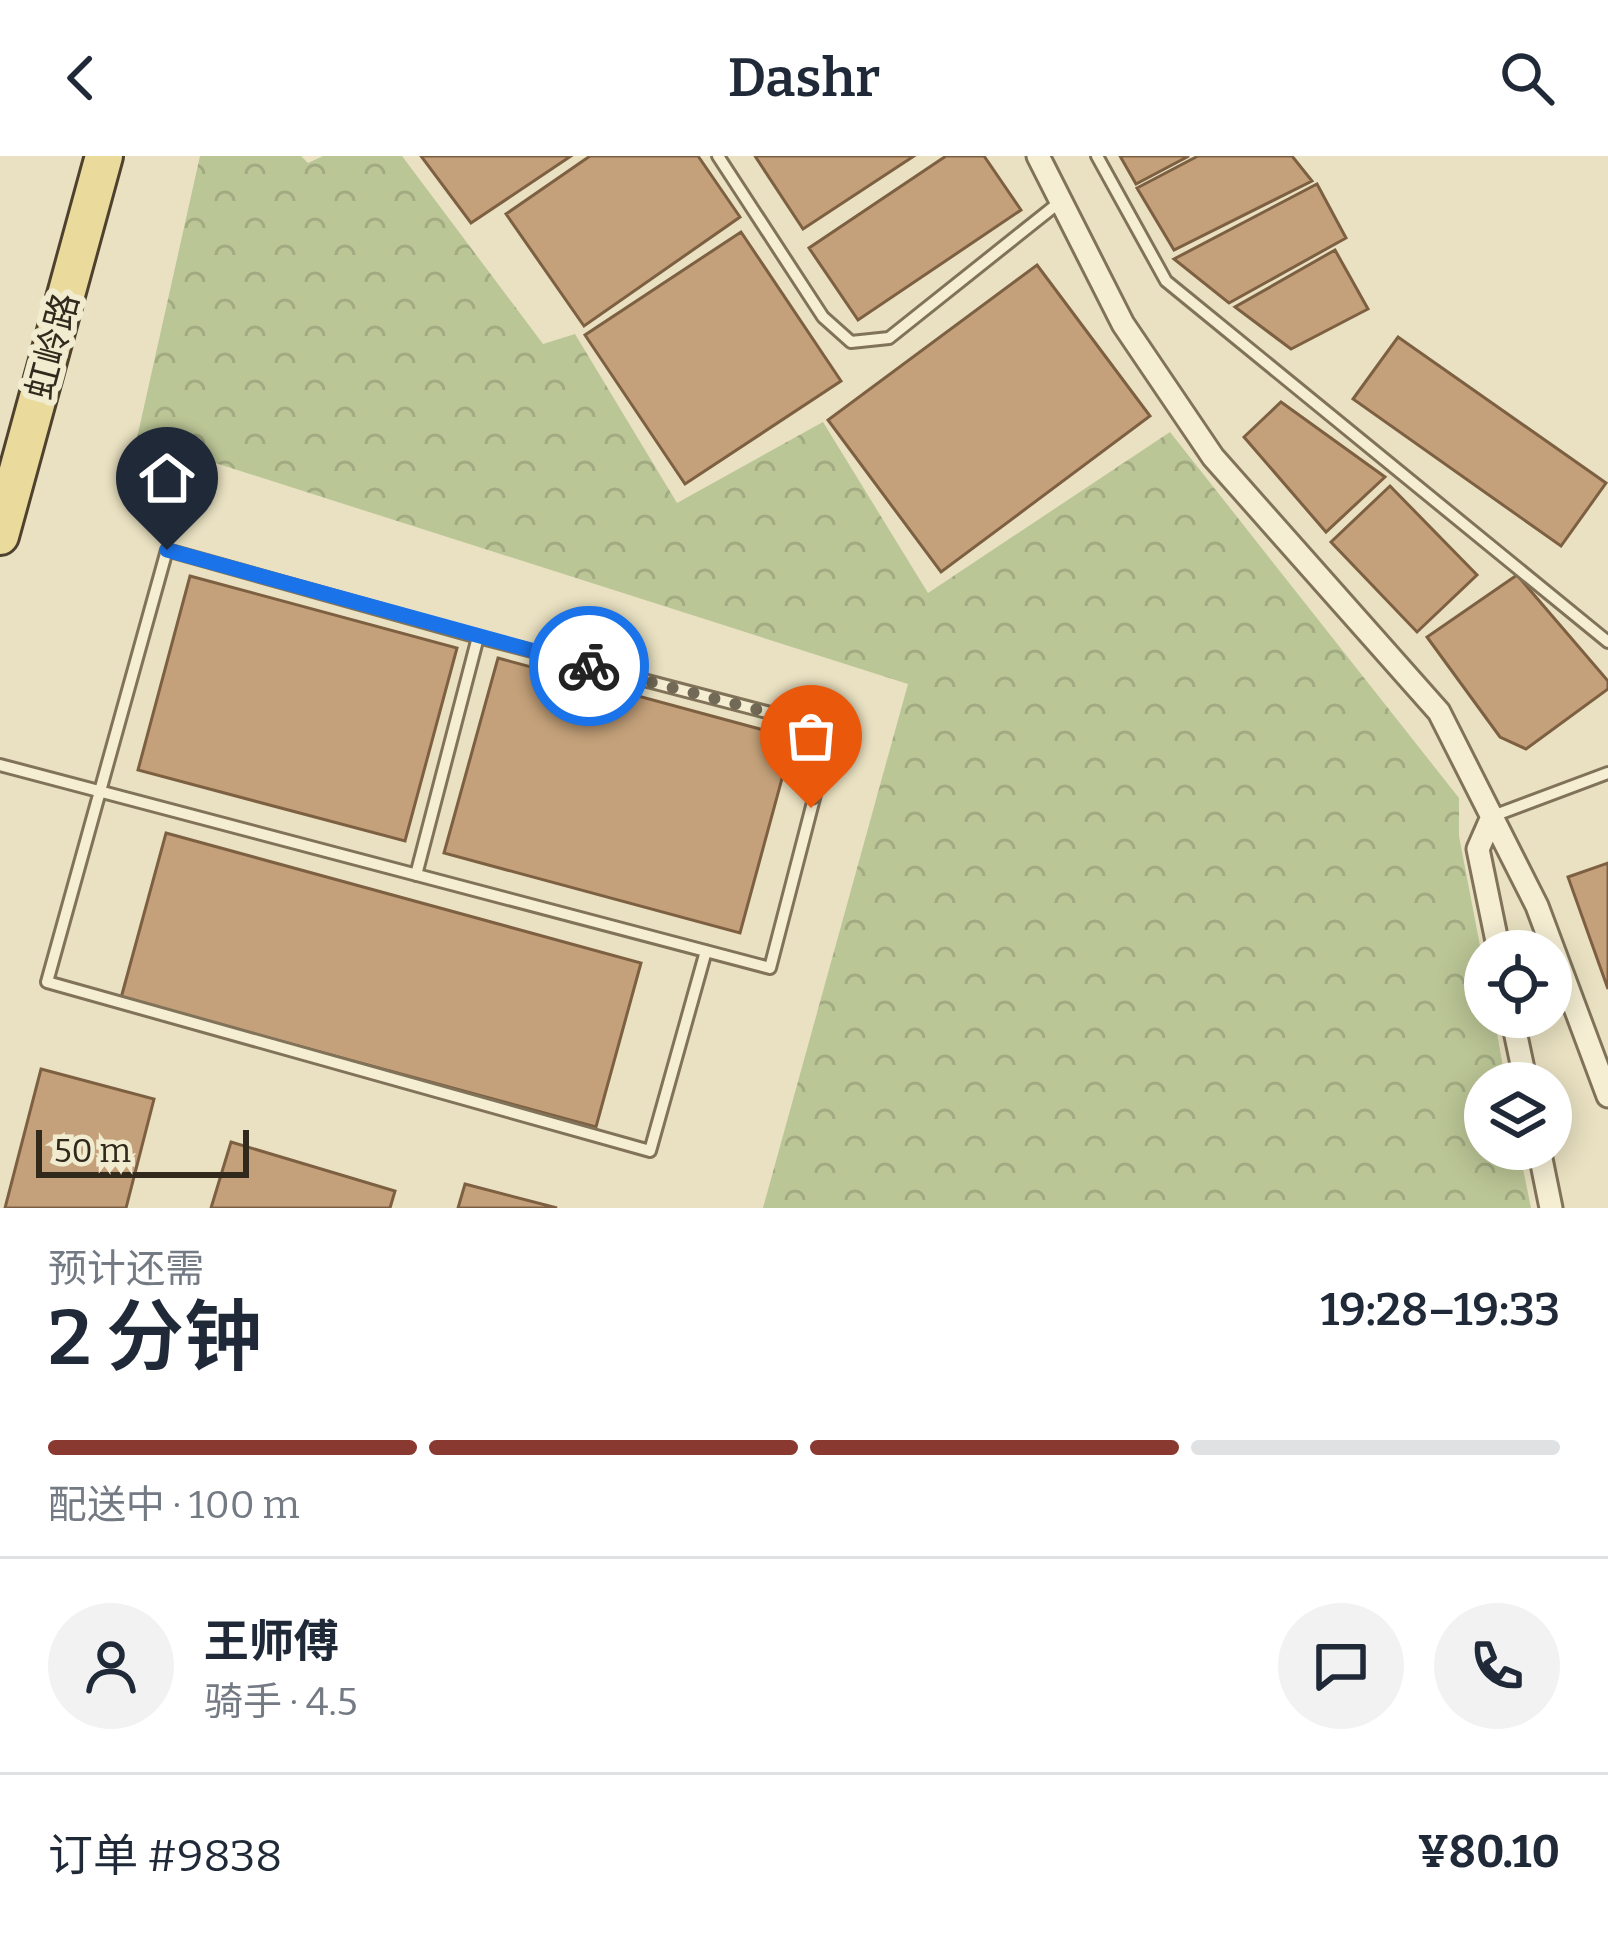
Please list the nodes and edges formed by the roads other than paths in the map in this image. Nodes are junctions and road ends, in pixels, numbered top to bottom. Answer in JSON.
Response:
{"nodes":[{"id":1,"x":104,"y":156,"type":"edge"},
{"id":2,"x":718,"y":156,"type":"edge"},
{"id":3,"x":1038,"y":156,"type":"edge"},
{"id":4,"x":1097,"y":156,"type":"edge"},
{"id":5,"x":1061,"y":201,"type":"junction"},
{"id":6,"x":0,"y":536,"type":"edge"},
{"id":7,"x":478,"y":637,"type":"junction"},
{"id":8,"x":1608,"y":642,"type":"edge"},
{"id":9,"x":0,"y":765,"type":"edge"},
{"id":10,"x":1608,"y":773,"type":"edge"},
{"id":11,"x":100,"y":791,"type":"junction"},
{"id":12,"x":1492,"y":817,"type":"junction"},
{"id":13,"x":416,"y":874,"type":"junction"},
{"id":14,"x":1495,"y":930,"type":"edge"},
{"id":15,"x":706,"y":951,"type":"junction"},
{"id":16,"x":1608,"y":1096,"type":"edge"},
{"id":17,"x":1543,"y":1170,"type":"edge"},
{"id":18,"x":1551,"y":1208,"type":"edge"}],
"edges":[{"from":1,"to":6,"type":"main road","name":"虹岭路"},
{"from":2,"to":5,"type":"lane"},
{"from":3,"to":5,"type":"street"},
{"from":4,"to":8,"type":"lane"},
{"from":5,"to":12,"type":"street"},
{"from":7,"to":11,"type":"lane"},
{"from":7,"to":13,"type":"lane"},
{"from":7,"to":15,"type":"lane"},
{"from":9,"to":11,"type":"lane"},
{"from":10,"to":12,"type":"lane"},
{"from":11,"to":13,"type":"lane"},
{"from":11,"to":15,"type":"lane"},
{"from":12,"to":14,"type":"street"},
{"from":12,"to":16,"type":"street"},
{"from":13,"to":15,"type":"lane"},
{"from":17,"to":18,"type":"street"}]}
